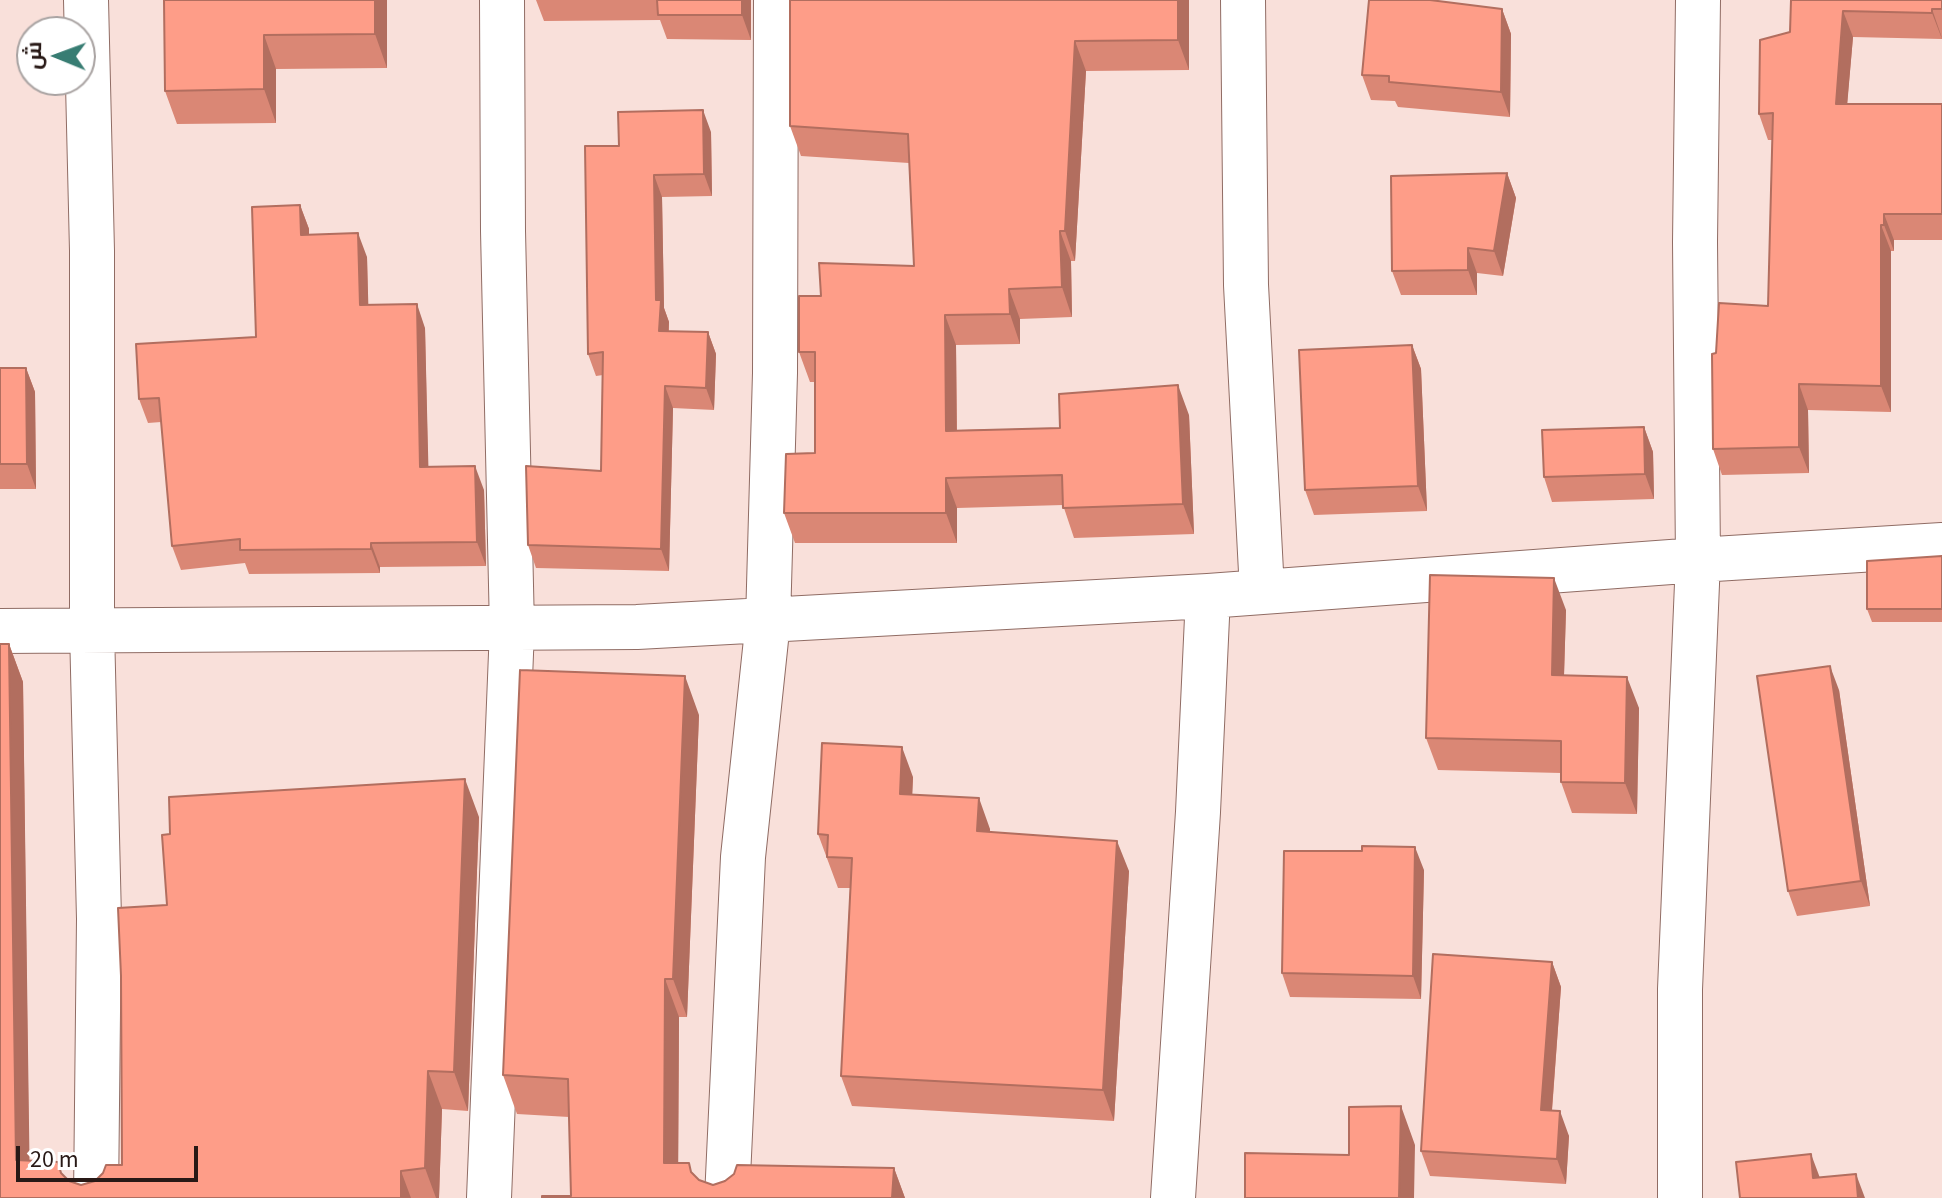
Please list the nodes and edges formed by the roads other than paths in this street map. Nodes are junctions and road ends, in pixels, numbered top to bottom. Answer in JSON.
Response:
{"nodes":[{"id":1,"x":86,"y":0,"type":"edge"},
{"id":2,"x":502,"y":0,"type":"edge"},
{"id":3,"x":776,"y":0,"type":"edge"},
{"id":4,"x":1243,"y":0,"type":"edge"},
{"id":5,"x":1698,"y":0,"type":"edge"},
{"id":6,"x":1942,"y":545,"type":"edge"},
{"id":7,"x":1698,"y":560,"type":"junction"},
{"id":8,"x":1262,"y":591,"type":"junction"},
{"id":9,"x":1208,"y":596,"type":"junction"},
{"id":10,"x":768,"y":621,"type":"junction"},
{"id":11,"x":92,"y":629,"type":"junction"},
{"id":12,"x":512,"y":629,"type":"junction"},
{"id":13,"x":0,"y":631,"type":"edge"},
{"id":14,"x":96,"y":1198,"type":"edge"},
{"id":15,"x":489,"y":1198,"type":"edge"},
{"id":16,"x":727,"y":1198,"type":"edge"},
{"id":17,"x":1173,"y":1198,"type":"edge"},
{"id":18,"x":1680,"y":1198,"type":"edge"}],
"edges":[{"from":1,"to":11,"type":"street"},
{"from":2,"to":12,"type":"street"},
{"from":3,"to":10,"type":"street"},
{"from":4,"to":8,"type":"street"},
{"from":5,"to":7,"type":"street"},
{"from":6,"to":7,"type":"street"},
{"from":7,"to":8,"type":"street"},
{"from":7,"to":18,"type":"street"},
{"from":8,"to":9,"type":"street"},
{"from":9,"to":10,"type":"street"},
{"from":9,"to":17,"type":"street"},
{"from":10,"to":12,"type":"street"},
{"from":10,"to":16,"type":"street"},
{"from":11,"to":12,"type":"street"},
{"from":11,"to":13,"type":"street"},
{"from":11,"to":14,"type":"street"},
{"from":12,"to":15,"type":"street"}]}
